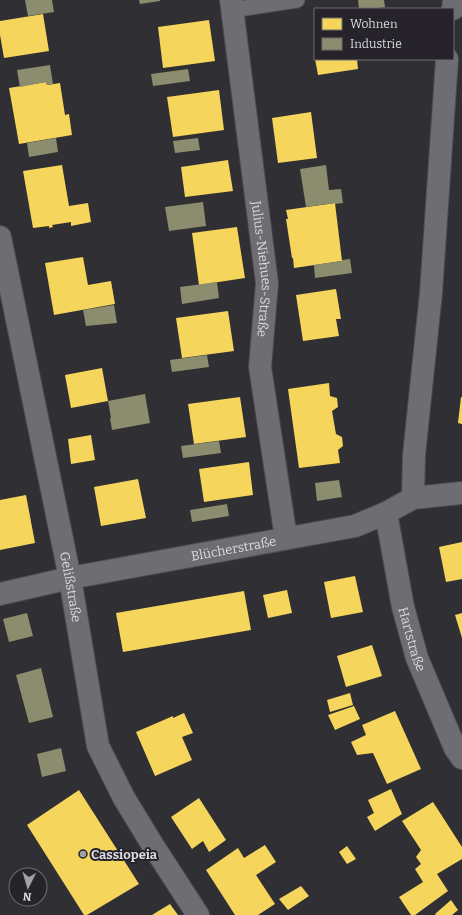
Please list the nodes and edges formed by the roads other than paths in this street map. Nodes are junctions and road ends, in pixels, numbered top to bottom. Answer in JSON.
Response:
{"nodes":[{"id":1,"x":297,"y":0,"type":"edge"},
{"id":2,"x":231,"y":5,"type":"edge"},
{"id":3,"x":452,"y":65,"type":"edge"},
{"id":4,"x":0,"y":237,"type":"edge"},
{"id":5,"x":462,"y":493,"type":"edge"},
{"id":6,"x":413,"y":498,"type":"junction"},
{"id":7,"x":386,"y":513,"type":"junction"},
{"id":8,"x":286,"y":538,"type":"junction"},
{"id":9,"x":70,"y":578,"type":"junction"},
{"id":10,"x":0,"y":594,"type":"edge"},
{"id":11,"x":462,"y":758,"type":"edge"},
{"id":12,"x":198,"y":915,"type":"edge"}],
"edges":[{"from":1,"to":2,"type":"lane"},
{"from":2,"to":8,"type":"street","name":"Julius-Niehues-Straße"},
{"from":3,"to":6,"type":"street"},
{"from":4,"to":9,"type":"street","name":"Gelißstraße"},
{"from":5,"to":6,"type":"street","name":"Blücherstraße"},
{"from":6,"to":7,"type":"street","name":"Blücherstraße"},
{"from":7,"to":8,"type":"street","name":"Blücherstraße"},
{"from":7,"to":11,"type":"street","name":"Hartstraße"},
{"from":8,"to":9,"type":"street","name":"Blücherstraße"},
{"from":9,"to":10,"type":"street","name":"Blücherstraße"},
{"from":9,"to":12,"type":"street","name":"Gelißstraße"}]}
